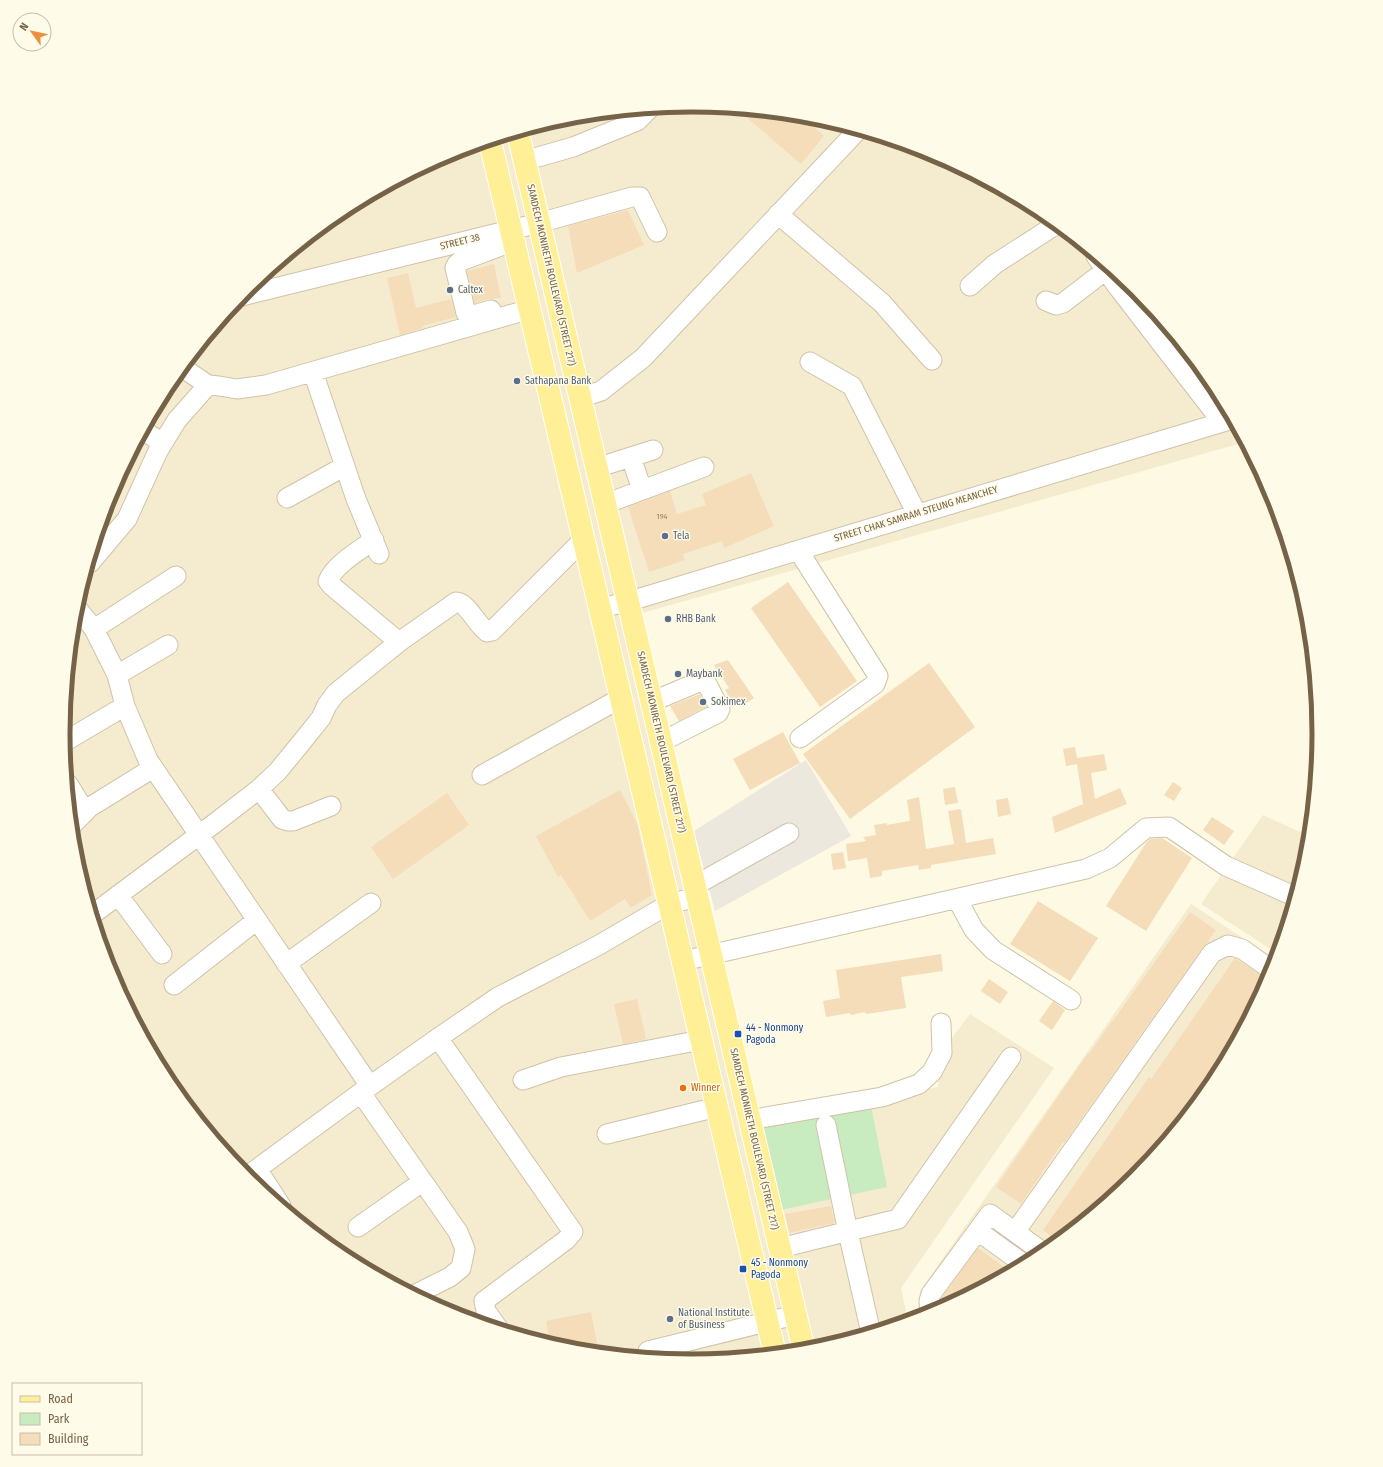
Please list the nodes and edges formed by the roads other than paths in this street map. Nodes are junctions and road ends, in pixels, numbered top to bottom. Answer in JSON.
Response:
{"nodes":[{"id":1,"x":644,"y":114,"type":"edge"},
{"id":2,"x":854,"y":134,"type":"edge"},
{"id":3,"x":519,"y":137,"type":"edge"},
{"id":4,"x":491,"y":145,"type":"edge"},
{"id":5,"x":524,"y":160,"type":"junction"},
{"id":6,"x":778,"y":214,"type":"junction"},
{"id":7,"x":539,"y":223,"type":"junction"},
{"id":8,"x":1052,"y":227,"type":"edge"},
{"id":9,"x":657,"y":232,"type":"dead end"},
{"id":10,"x":512,"y":236,"type":"junction"},
{"id":11,"x":1109,"y":274,"type":"edge"},
{"id":12,"x":1114,"y":279,"type":"edge"},
{"id":13,"x":970,"y":286,"type":"dead end"},
{"id":14,"x":258,"y":289,"type":"edge"},
{"id":15,"x":1046,"y":301,"type":"dead end"},
{"id":16,"x":529,"y":304,"type":"junction"},
{"id":17,"x":932,"y":360,"type":"dead end"},
{"id":18,"x":810,"y":362,"type":"dead end"},
{"id":19,"x":187,"y":371,"type":"edge"},
{"id":20,"x":313,"y":372,"type":"junction"},
{"id":21,"x":208,"y":386,"type":"junction"},
{"id":22,"x":580,"y":398,"type":"junction"},
{"id":23,"x":1228,"y":420,"type":"edge"},
{"id":24,"x":148,"y":433,"type":"edge"},
{"id":25,"x":163,"y":443,"type":"junction"},
{"id":26,"x":653,"y":450,"type":"dead end"},
{"id":27,"x":631,"y":457,"type":"junction"},
{"id":28,"x":345,"y":466,"type":"junction"},
{"id":29,"x":704,"y":467,"type":"dead end"},
{"id":30,"x":596,"y":468,"type":"junction"},
{"id":31,"x":642,"y":490,"type":"junction"},
{"id":32,"x":287,"y":498,"type":"dead end"},
{"id":33,"x":605,"y":504,"type":"junction"},
{"id":34,"x":917,"y":514,"type":"junction"},
{"id":35,"x":584,"y":539,"type":"junction"},
{"id":36,"x":98,"y":550,"type":"edge"},
{"id":37,"x":798,"y":550,"type":"junction"},
{"id":38,"x":176,"y":576,"type":"dead end"},
{"id":39,"x":628,"y":602,"type":"junction"},
{"id":40,"x":600,"y":608,"type":"junction"},
{"id":41,"x":82,"y":614,"type":"edge"},
{"id":42,"x":94,"y":630,"type":"junction"},
{"id":43,"x":399,"y":642,"type":"junction"},
{"id":44,"x":168,"y":645,"type":"dead end"},
{"id":45,"x":117,"y":675,"type":"junction"},
{"id":46,"x":621,"y":698,"type":"junction"},
{"id":47,"x":651,"y":702,"type":"junction"},
{"id":48,"x":125,"y":706,"type":"junction"},
{"id":49,"x":70,"y":738,"type":"edge"},
{"id":50,"x":800,"y":738,"type":"dead end"},
{"id":51,"x":661,"y":742,"type":"junction"},
{"id":52,"x":153,"y":768,"type":"junction"},
{"id":53,"x":482,"y":775,"type":"dead end"},
{"id":54,"x":259,"y":789,"type":"junction"},
{"id":55,"x":73,"y":792,"type":"edge"},
{"id":56,"x":331,"y":806,"type":"dead end"},
{"id":57,"x":87,"y":807,"type":"junction"},
{"id":58,"x":76,"y":821,"type":"edge"},
{"id":59,"x":199,"y":834,"type":"junction"},
{"id":60,"x":789,"y":834,"type":"dead end"},
{"id":61,"x":696,"y":892,"type":"junction"},
{"id":62,"x":118,"y":895,"type":"junction"},
{"id":63,"x":1292,"y":895,"type":"edge"},
{"id":64,"x":957,"y":899,"type":"junction"},
{"id":65,"x":371,"y":903,"type":"dead end"},
{"id":66,"x":669,"y":904,"type":"junction"},
{"id":67,"x":96,"y":911,"type":"edge"},
{"id":68,"x":257,"y":920,"type":"junction"},
{"id":69,"x":162,"y":954,"type":"dead end"},
{"id":70,"x":711,"y":956,"type":"junction"},
{"id":71,"x":682,"y":961,"type":"junction"},
{"id":72,"x":286,"y":964,"type":"junction"},
{"id":73,"x":1268,"y":966,"type":"edge"},
{"id":74,"x":174,"y":985,"type":"dead end"},
{"id":75,"x":1071,"y":1000,"type":"dead end"},
{"id":76,"x":941,"y":1023,"type":"dead end"},
{"id":77,"x":438,"y":1038,"type":"junction"},
{"id":78,"x":701,"y":1040,"type":"junction"},
{"id":79,"x":1011,"y":1057,"type":"dead end"},
{"id":80,"x":523,"y":1080,"type":"dead end"},
{"id":81,"x":365,"y":1089,"type":"junction"},
{"id":82,"x":717,"y":1107,"type":"junction"},
{"id":83,"x":749,"y":1120,"type":"junction"},
{"id":84,"x":826,"y":1125,"type":"dead end"},
{"id":85,"x":607,"y":1134,"type":"dead end"},
{"id":86,"x":252,"y":1173,"type":"edge"},
{"id":87,"x":422,"y":1182,"type":"junction"},
{"id":88,"x":358,"y":1227,"type":"dead end"},
{"id":89,"x":978,"y":1231,"type":"junction"},
{"id":90,"x":848,"y":1232,"type":"junction"},
{"id":91,"x":1015,"y":1232,"type":"junction"},
{"id":92,"x":780,"y":1248,"type":"junction"},
{"id":93,"x":1038,"y":1249,"type":"edge"},
{"id":94,"x":1019,"y":1261,"type":"edge"},
{"id":95,"x":420,"y":1292,"type":"edge"},
{"id":96,"x":929,"y":1308,"type":"edge"},
{"id":97,"x":795,"y":1315,"type":"junction"},
{"id":98,"x":767,"y":1322,"type":"junction"},
{"id":99,"x":494,"y":1323,"type":"edge"},
{"id":100,"x":870,"y":1328,"type":"edge"},
{"id":101,"x":802,"y":1345,"type":"edge"},
{"id":102,"x":774,"y":1350,"type":"edge"},
{"id":103,"x":648,"y":1351,"type":"dead end"}],
"edges":[{"from":1,"to":5,"type":"street"},
{"from":2,"to":6,"type":"street"},
{"from":3,"to":5,"type":"main road","name":"SAMDECH MONIRETH BOULEVARD (STREET 217)"},
{"from":4,"to":10,"type":"main road"},
{"from":5,"to":7,"type":"main road","name":"SAMDECH MONIRETH BOULEVARD (STREET 217)"},
{"from":6,"to":17,"type":"street"},
{"from":6,"to":22,"type":"street"},
{"from":7,"to":9,"type":"street","name":"STREET 38"},
{"from":7,"to":10,"type":"street","name":"STREET 38"},
{"from":7,"to":22,"type":"main road","name":"SAMDECH MONIRETH BOULEVARD (STREET 217)"},
{"from":8,"to":13,"type":"street"},
{"from":10,"to":14,"type":"street","name":"STREET 38"},
{"from":10,"to":16,"type":"main road"},
{"from":10,"to":16,"type":"street"},
{"from":11,"to":15,"type":"street"},
{"from":12,"to":23,"type":"street"},
{"from":16,"to":20,"type":"street"},
{"from":16,"to":35,"type":"main road"},
{"from":18,"to":34,"type":"street"},
{"from":19,"to":21,"type":"street"},
{"from":20,"to":21,"type":"street"},
{"from":20,"to":28,"type":"street"},
{"from":21,"to":25,"type":"street"},
{"from":22,"to":30,"type":"main road","name":"SAMDECH MONIRETH BOULEVARD (STREET 217)"},
{"from":23,"to":34,"type":"street","name":"STREET CHAK SAMRAM STEUNG MEANCHEY"},
{"from":24,"to":25,"type":"street"},
{"from":25,"to":36,"type":"street"},
{"from":26,"to":27,"type":"street"},
{"from":27,"to":30,"type":"street"},
{"from":27,"to":31,"type":"street"},
{"from":28,"to":32,"type":"street"},
{"from":28,"to":43,"type":"street"},
{"from":29,"to":31,"type":"street"},
{"from":30,"to":33,"type":"main road","name":"SAMDECH MONIRETH BOULEVARD (STREET 217)"},
{"from":31,"to":33,"type":"street"},
{"from":33,"to":39,"type":"main road","name":"SAMDECH MONIRETH BOULEVARD (STREET 217)"},
{"from":34,"to":37,"type":"street","name":"STREET CHAK SAMRAM STEUNG MEANCHEY"},
{"from":35,"to":40,"type":"main road"},
{"from":35,"to":43,"type":"street"},
{"from":37,"to":39,"type":"street","name":"STREET CHAK SAMRAM STEUNG MEANCHEY"},
{"from":37,"to":50,"type":"street"},
{"from":38,"to":42,"type":"street"},
{"from":39,"to":40,"type":"street","name":"STREET CHAK SAMRAM STEUNG MEANCHEY"},
{"from":39,"to":47,"type":"main road","name":"SAMDECH MONIRETH BOULEVARD (STREET 217)"},
{"from":40,"to":46,"type":"main road"},
{"from":41,"to":42,"type":"street"},
{"from":42,"to":45,"type":"street"},
{"from":43,"to":54,"type":"street"},
{"from":44,"to":45,"type":"street"},
{"from":45,"to":48,"type":"street"},
{"from":46,"to":53,"type":"street"},
{"from":46,"to":66,"type":"main road"},
{"from":47,"to":51,"type":"main road","name":"SAMDECH MONIRETH BOULEVARD (STREET 217)"},
{"from":47,"to":51,"type":"street"},
{"from":48,"to":49,"type":"street"},
{"from":48,"to":52,"type":"street"},
{"from":51,"to":61,"type":"main road","name":"SAMDECH MONIRETH BOULEVARD (STREET 217)"},
{"from":52,"to":57,"type":"street"},
{"from":52,"to":59,"type":"street"},
{"from":54,"to":56,"type":"street"},
{"from":54,"to":59,"type":"street"},
{"from":55,"to":57,"type":"street"},
{"from":57,"to":58,"type":"street"},
{"from":59,"to":62,"type":"street"},
{"from":59,"to":68,"type":"street"},
{"from":60,"to":61,"type":"street"},
{"from":61,"to":66,"type":"street"},
{"from":61,"to":70,"type":"main road","name":"SAMDECH MONIRETH BOULEVARD (STREET 217)"},
{"from":62,"to":67,"type":"street"},
{"from":62,"to":69,"type":"street"},
{"from":63,"to":64,"type":"street"},
{"from":64,"to":70,"type":"street"},
{"from":64,"to":75,"type":"street"},
{"from":65,"to":72,"type":"street"},
{"from":66,"to":71,"type":"main road"},
{"from":66,"to":77,"type":"street"},
{"from":68,"to":72,"type":"street"},
{"from":68,"to":74,"type":"street"},
{"from":70,"to":71,"type":"street"},
{"from":70,"to":83,"type":"main road","name":"SAMDECH MONIRETH BOULEVARD (STREET 217)"},
{"from":71,"to":78,"type":"main road"},
{"from":72,"to":81,"type":"street"},
{"from":73,"to":91,"type":"street"},
{"from":76,"to":83,"type":"street"},
{"from":77,"to":81,"type":"street"},
{"from":77,"to":99,"type":"street"},
{"from":78,"to":80,"type":"street"},
{"from":78,"to":82,"type":"main road"},
{"from":79,"to":90,"type":"street"},
{"from":81,"to":86,"type":"street"},
{"from":81,"to":87,"type":"street"},
{"from":82,"to":85,"type":"street"},
{"from":82,"to":98,"type":"main road"},
{"from":83,"to":92,"type":"main road","name":"SAMDECH MONIRETH BOULEVARD (STREET 217)"},
{"from":84,"to":90,"type":"street"},
{"from":87,"to":88,"type":"street"},
{"from":87,"to":95,"type":"street"},
{"from":89,"to":91,"type":"street"},
{"from":89,"to":94,"type":"street"},
{"from":89,"to":96,"type":"street"},
{"from":90,"to":92,"type":"street"},
{"from":90,"to":100,"type":"street"},
{"from":91,"to":93,"type":"street"},
{"from":92,"to":97,"type":"main road","name":"SAMDECH MONIRETH BOULEVARD (STREET 217)"},
{"from":97,"to":98,"type":"street"},
{"from":97,"to":101,"type":"main road","name":"SAMDECH MONIRETH BOULEVARD (STREET 217)"},
{"from":98,"to":102,"type":"main road"},
{"from":98,"to":103,"type":"street"}]}
